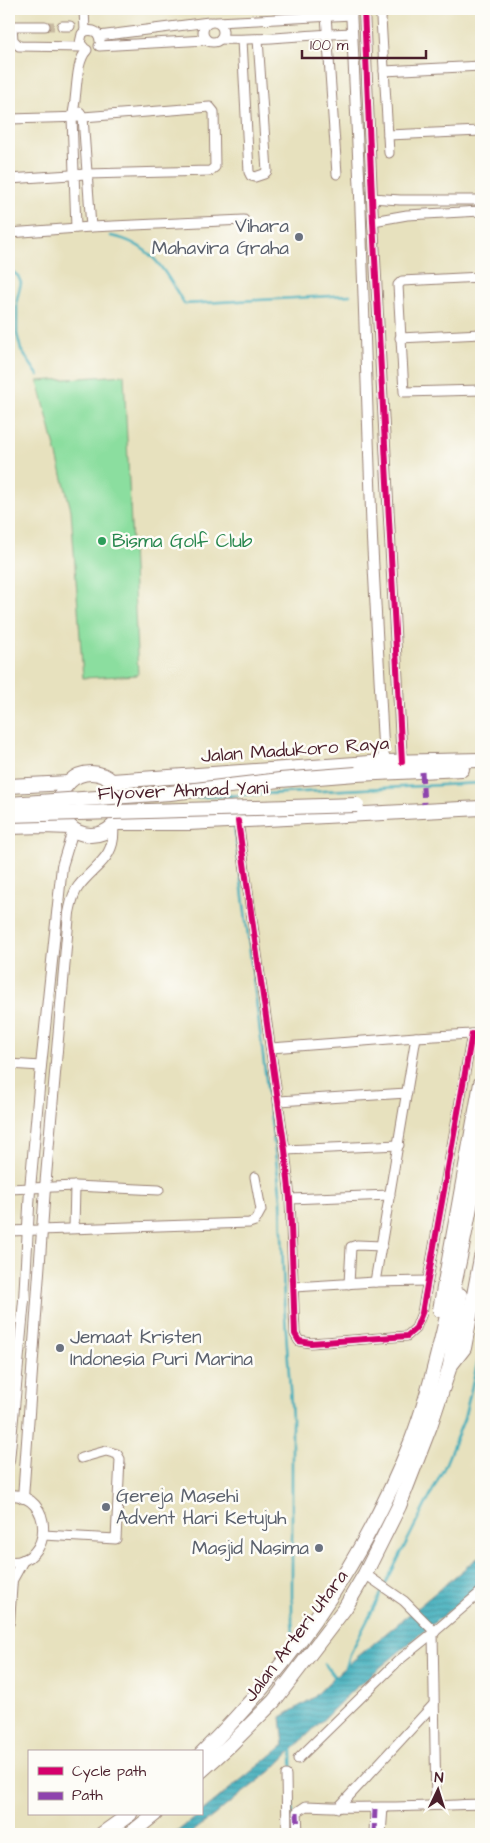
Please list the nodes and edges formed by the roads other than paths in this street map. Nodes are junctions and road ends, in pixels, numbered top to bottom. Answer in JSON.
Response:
{"nodes":[{"id":1,"x":84,"y":9,"type":"edge"},
{"id":2,"x":364,"y":9,"type":"edge"},
{"id":3,"x":384,"y":9,"type":"edge"},
{"id":4,"x":352,"y":12,"type":"edge"},
{"id":5,"x":326,"y":15,"type":"junction"},
{"id":6,"x":213,"y":22,"type":"junction"},
{"id":7,"x":11,"y":26,"type":"edge"},
{"id":8,"x":45,"y":26,"type":"tunnel mouth"},
{"id":9,"x":85,"y":31,"type":"junction"},
{"id":10,"x":328,"y":33,"type":"junction"},
{"id":11,"x":352,"y":33,"type":"junction"},
{"id":12,"x":99,"y":36,"type":"junction"},
{"id":13,"x":222,"y":39,"type":"junction"},
{"id":14,"x":258,"y":39,"type":"junction"},
{"id":15,"x":206,"y":40,"type":"junction"},
{"id":16,"x":242,"y":40,"type":"junction"},
{"id":17,"x":98,"y":46,"type":"junction"},
{"id":18,"x":85,"y":49,"type":"junction"},
{"id":19,"x":481,"y":66,"type":"edge"},
{"id":20,"x":384,"y":71,"type":"junction"},
{"id":21,"x":76,"y":106,"type":"junction"},
{"id":22,"x":72,"y":117,"type":"junction"},
{"id":23,"x":83,"y":117,"type":"junction"},
{"id":24,"x":9,"y":119,"type":"edge"},
{"id":25,"x":481,"y":131,"type":"edge"},
{"id":26,"x":388,"y":135,"type":"junction"},
{"id":27,"x":389,"y":154,"type":"dead end"},
{"id":28,"x":86,"y":174,"type":"junction"},
{"id":29,"x":337,"y":174,"type":"dead end"},
{"id":30,"x":74,"y":175,"type":"junction"},
{"id":31,"x":9,"y":179,"type":"edge"},
{"id":32,"x":372,"y":198,"type":"junction"},
{"id":33,"x":404,"y":200,"type":"junction"},
{"id":34,"x":481,"y":200,"type":"edge"},
{"id":35,"x":429,"y":201,"type":"junction"},
{"id":36,"x":481,"y":211,"type":"edge"},
{"id":37,"x":430,"y":213,"type":"junction"},
{"id":38,"x":405,"y":215,"type":"junction"},
{"id":39,"x":244,"y":220,"type":"dead end"},
{"id":40,"x":373,"y":221,"type":"junction"},
{"id":41,"x":90,"y":227,"type":"junction"},
{"id":42,"x":76,"y":228,"type":"junction"},
{"id":43,"x":9,"y":233,"type":"edge"},
{"id":44,"x":481,"y":277,"type":"edge"},
{"id":45,"x":481,"y":334,"type":"edge"},
{"id":46,"x":400,"y":338,"type":"junction"},
{"id":47,"x":481,"y":390,"type":"edge"},
{"id":48,"x":481,"y":760,"type":"edge"},
{"id":49,"x":384,"y":762,"type":"junction"},
{"id":50,"x":402,"y":762,"type":"junction"},
{"id":51,"x":481,"y":768,"type":"edge"},
{"id":52,"x":356,"y":774,"type":"joint"},
{"id":53,"x":112,"y":781,"type":"junction"},
{"id":54,"x":68,"y":783,"type":"junction"},
{"id":55,"x":9,"y":786,"type":"edge"},
{"id":56,"x":9,"y":804,"type":"edge"},
{"id":57,"x":481,"y":804,"type":"edge"},
{"id":58,"x":481,"y":808,"type":"edge"},
{"id":59,"x":9,"y":815,"type":"edge"},
{"id":60,"x":231,"y":821,"type":"junction"},
{"id":61,"x":116,"y":822,"type":"junction"},
{"id":62,"x":69,"y":824,"type":"junction"},
{"id":63,"x":9,"y":828,"type":"edge"},
{"id":64,"x":472,"y":1034,"type":"junction"},
{"id":65,"x":481,"y":1036,"type":"edge"},
{"id":66,"x":416,"y":1037,"type":"junction"},
{"id":67,"x":271,"y":1048,"type":"junction"},
{"id":68,"x":9,"y":1064,"type":"edge"},
{"id":69,"x":41,"y":1066,"type":"junction"},
{"id":70,"x":481,"y":1083,"type":"edge"},
{"id":71,"x":407,"y":1093,"type":"junction"},
{"id":72,"x":279,"y":1101,"type":"junction"},
{"id":73,"x":399,"y":1145,"type":"junction"},
{"id":74,"x":481,"y":1147,"type":"edge"},
{"id":75,"x":285,"y":1150,"type":"junction"},
{"id":76,"x":481,"y":1174,"type":"edge"},
{"id":77,"x":255,"y":1176,"type":"dead end"},
{"id":78,"x":75,"y":1186,"type":"junction"},
{"id":79,"x":45,"y":1188,"type":"junction"},
{"id":80,"x":9,"y":1189,"type":"edge"},
{"id":81,"x":30,"y":1189,"type":"junction"},
{"id":82,"x":159,"y":1190,"type":"dead end"},
{"id":83,"x":390,"y":1195,"type":"junction"},
{"id":84,"x":290,"y":1199,"type":"junction"},
{"id":85,"x":74,"y":1228,"type":"junction"},
{"id":86,"x":28,"y":1230,"type":"junction"},
{"id":87,"x":43,"y":1230,"type":"junction"},
{"id":88,"x":9,"y":1231,"type":"edge"},
{"id":89,"x":382,"y":1246,"type":"junction"},
{"id":90,"x":481,"y":1258,"type":"edge"},
{"id":91,"x":426,"y":1281,"type":"junction"},
{"id":92,"x":375,"y":1282,"type":"junction"},
{"id":93,"x":349,"y":1284,"type":"junction"},
{"id":94,"x":294,"y":1287,"type":"junction"},
{"id":95,"x":24,"y":1300,"type":"junction"},
{"id":96,"x":38,"y":1301,"type":"junction"},
{"id":97,"x":435,"y":1363,"type":"junction"},
{"id":98,"x":450,"y":1366,"type":"junction"},
{"id":99,"x":81,"y":1458,"type":"dead end"},
{"id":100,"x":9,"y":1461,"type":"edge"},
{"id":101,"x":9,"y":1495,"type":"edge"},
{"id":102,"x":23,"y":1498,"type":"junction"},
{"id":103,"x":43,"y":1535,"type":"junction"},
{"id":104,"x":23,"y":1560,"type":"junction"},
{"id":105,"x":9,"y":1562,"type":"edge"},
{"id":106,"x":370,"y":1577,"type":"junction"},
{"id":107,"x":481,"y":1592,"type":"edge"},
{"id":108,"x":9,"y":1622,"type":"edge"},
{"id":109,"x":433,"y":1631,"type":"junction"},
{"id":110,"x":434,"y":1704,"type":"junction"},
{"id":111,"x":202,"y":1753,"type":"edge"},
{"id":112,"x":298,"y":1759,"type":"dead end"},
{"id":113,"x":202,"y":1770,"type":"edge"},
{"id":114,"x":286,"y":1775,"type":"dead end"},
{"id":115,"x":436,"y":1804,"type":"junction"},
{"id":116,"x":481,"y":1804,"type":"edge"},
{"id":117,"x":338,"y":1808,"type":"junction"},
{"id":118,"x":379,"y":1808,"type":"junction"},
{"id":119,"x":129,"y":1816,"type":"edge"},
{"id":120,"x":152,"y":1816,"type":"edge"},
{"id":121,"x":122,"y":1829,"type":"edge"},
{"id":122,"x":102,"y":1834,"type":"edge"},
{"id":123,"x":130,"y":1834,"type":"edge"},
{"id":124,"x":287,"y":1834,"type":"edge"},
{"id":125,"x":298,"y":1834,"type":"edge"},
{"id":126,"x":374,"y":1834,"type":"edge"},
{"id":127,"x":381,"y":1834,"type":"edge"}],
"edges":[{"from":1,"to":9,"type":"street"},
{"from":2,"to":32,"type":"street"},
{"from":3,"to":20,"type":"street"},
{"from":4,"to":5,"type":"street"},
{"from":4,"to":11,"type":"street"},
{"from":5,"to":6,"type":"street"},
{"from":5,"to":10,"type":"street"},
{"from":6,"to":12,"type":"street"},
{"from":6,"to":13,"type":"street"},
{"from":6,"to":15,"type":"street"},
{"from":7,"to":8,"type":"street"},
{"from":7,"to":18,"type":"street"},
{"from":9,"to":12,"type":"street"},
{"from":9,"to":18,"type":"street"},
{"from":10,"to":11,"type":"street"},
{"from":10,"to":14,"type":"street"},
{"from":10,"to":29,"type":"street"},
{"from":11,"to":49,"type":"street"},
{"from":12,"to":17,"type":"street"},
{"from":13,"to":15,"type":"street"},
{"from":13,"to":16,"type":"street"},
{"from":14,"to":16,"type":"street"},
{"from":14,"to":16,"type":"street"},
{"from":15,"to":17,"type":"street"},
{"from":17,"to":18,"type":"street"},
{"from":18,"to":21,"type":"street"},
{"from":19,"to":20,"type":"street"},
{"from":20,"to":26,"type":"street"},
{"from":21,"to":22,"type":"street"},
{"from":21,"to":23,"type":"street"},
{"from":22,"to":23,"type":"street"},
{"from":22,"to":24,"type":"street"},
{"from":22,"to":30,"type":"street"},
{"from":23,"to":28,"type":"street"},
{"from":23,"to":28,"type":"street"},
{"from":25,"to":26,"type":"street"},
{"from":26,"to":27,"type":"street"},
{"from":28,"to":30,"type":"street"},
{"from":28,"to":41,"type":"street"},
{"from":30,"to":31,"type":"street"},
{"from":30,"to":42,"type":"street"},
{"from":32,"to":33,"type":"street"},
{"from":32,"to":40,"type":"street"},
{"from":33,"to":35,"type":"street"},
{"from":33,"to":38,"type":"street"},
{"from":34,"to":35,"type":"street"},
{"from":35,"to":37,"type":"street"},
{"from":36,"to":37,"type":"street"},
{"from":37,"to":38,"type":"street"},
{"from":38,"to":40,"type":"street"},
{"from":39,"to":41,"type":"street"},
{"from":40,"to":50,"type":"street"},
{"from":41,"to":42,"type":"street"},
{"from":42,"to":43,"type":"street"},
{"from":44,"to":46,"type":"street"},
{"from":45,"to":46,"type":"street"},
{"from":46,"to":47,"type":"street"},
{"from":48,"to":50,"type":"highway","name":"Jalan Madukoro Raya"},
{"from":49,"to":50,"type":"highway","name":"Jalan Madukoro Raya"},
{"from":49,"to":53,"type":"highway","name":"Jalan Madukoro Raya"},
{"from":51,"to":52,"type":"highway","name":"Jalan Madukoro Raya"},
{"from":52,"to":56,"type":"highway","name":"Flyover Ahmad Yani","bridge":true},
{"from":53,"to":54,"type":"highway"},
{"from":53,"to":61,"type":"highway","bridge":true},
{"from":54,"to":55,"type":"highway"},
{"from":54,"to":62,"type":"highway","bridge":true},
{"from":57,"to":59,"type":"highway","name":"Flyover Ahmad Yani","bridge":true},
{"from":58,"to":60,"type":"highway"},
{"from":60,"to":61,"type":"highway"},
{"from":60,"to":67,"type":"street"},
{"from":61,"to":62,"type":"highway"},
{"from":61,"to":79,"type":"street"},
{"from":62,"to":63,"type":"highway"},
{"from":62,"to":69,"type":"street"},
{"from":64,"to":65,"type":"street"},
{"from":64,"to":66,"type":"street"},
{"from":64,"to":91,"type":"street"},
{"from":66,"to":67,"type":"street"},
{"from":66,"to":71,"type":"street"},
{"from":67,"to":72,"type":"street"},
{"from":68,"to":69,"type":"street"},
{"from":69,"to":81,"type":"street"},
{"from":70,"to":97,"type":"highway"},
{"from":71,"to":72,"type":"street"},
{"from":71,"to":73,"type":"street"},
{"from":72,"to":75,"type":"street"},
{"from":73,"to":75,"type":"street"},
{"from":73,"to":83,"type":"street"},
{"from":74,"to":97,"type":"highway","name":"Jalan Arteri Utara"},
{"from":75,"to":84,"type":"street"},
{"from":76,"to":98,"type":"highway"},
{"from":77,"to":85,"type":"street"},
{"from":78,"to":79,"type":"street"},
{"from":78,"to":82,"type":"street"},
{"from":78,"to":85,"type":"street"},
{"from":79,"to":81,"type":"street"},
{"from":79,"to":87,"type":"street"},
{"from":80,"to":81,"type":"street"},
{"from":81,"to":86,"type":"street"},
{"from":83,"to":84,"type":"street"},
{"from":83,"to":89,"type":"street"},
{"from":84,"to":94,"type":"street"},
{"from":85,"to":87,"type":"street"},
{"from":86,"to":87,"type":"street"},
{"from":86,"to":88,"type":"street"},
{"from":86,"to":95,"type":"street"},
{"from":87,"to":96,"type":"street"},
{"from":89,"to":92,"type":"street"},
{"from":89,"to":93,"type":"street"},
{"from":90,"to":98,"type":"highway"},
{"from":91,"to":92,"type":"street"},
{"from":91,"to":94,"type":"street"},
{"from":92,"to":93,"type":"street"},
{"from":93,"to":94,"type":"street"},
{"from":95,"to":96,"type":"street"},
{"from":95,"to":100,"type":"street"},
{"from":96,"to":102,"type":"street"},
{"from":97,"to":111,"type":"highway","name":"Jalan Arteri Utara"},
{"from":98,"to":106,"type":"highway","name":"Jalan Arteri Utara"},
{"from":99,"to":103,"type":"street"},
{"from":101,"to":102,"type":"street"},
{"from":102,"to":103,"type":"street"},
{"from":103,"to":104,"type":"street"},
{"from":104,"to":105,"type":"street"},
{"from":104,"to":108,"type":"street"},
{"from":106,"to":109,"type":"street"},
{"from":106,"to":113,"type":"highway","name":"Jalan Arteri Utara"},
{"from":107,"to":109,"type":"street"},
{"from":109,"to":110,"type":"street"},
{"from":109,"to":112,"type":"street"},
{"from":110,"to":115,"type":"street"},
{"from":110,"to":117,"type":"street"},
{"from":114,"to":124,"type":"street"},
{"from":115,"to":116,"type":"street"},
{"from":115,"to":118,"type":"street"},
{"from":117,"to":118,"type":"street"},
{"from":117,"to":125,"type":"street"},
{"from":118,"to":126,"type":"street"},
{"from":118,"to":127,"type":"street"},
{"from":119,"to":121,"type":"highway"},
{"from":120,"to":123,"type":"highway"},
{"from":121,"to":122,"type":"highway"}]}
